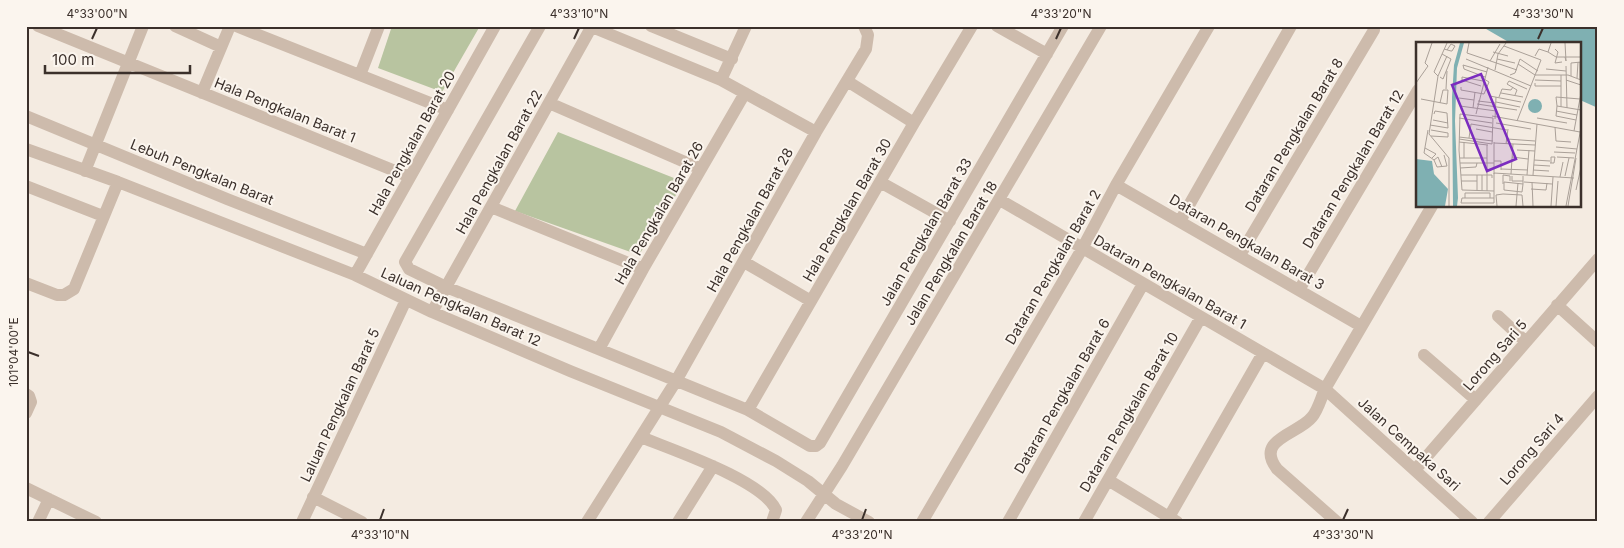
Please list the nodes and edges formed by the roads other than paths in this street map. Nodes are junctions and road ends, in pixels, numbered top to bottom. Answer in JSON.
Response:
{"nodes":[{"id":1,"x":38,"y":26,"type":"edge"},
{"id":2,"x":143,"y":26,"type":"edge"},
{"id":3,"x":175,"y":26,"type":"edge"},
{"id":4,"x":230,"y":26,"type":"edge"},
{"id":5,"x":236,"y":26,"type":"edge"},
{"id":6,"x":380,"y":26,"type":"edge"},
{"id":7,"x":495,"y":26,"type":"edge"},
{"id":8,"x":540,"y":26,"type":"edge"},
{"id":9,"x":651,"y":26,"type":"edge"},
{"id":10,"x":746,"y":26,"type":"edge"},
{"id":11,"x":864,"y":26,"type":"edge"},
{"id":12,"x":972,"y":26,"type":"edge"},
{"id":13,"x":997,"y":26,"type":"edge"},
{"id":14,"x":1063,"y":26,"type":"edge"},
{"id":15,"x":1101,"y":26,"type":"edge"},
{"id":16,"x":1209,"y":26,"type":"edge"},
{"id":17,"x":1291,"y":26,"type":"edge"},
{"id":18,"x":592,"y":27,"type":"edge"},
{"id":19,"x":1374,"y":30,"type":"dead end"},
{"id":20,"x":221,"y":47,"type":"junction"},
{"id":21,"x":1046,"y":54,"type":"junction"},
{"id":22,"x":732,"y":59,"type":"junction"},
{"id":23,"x":129,"y":63,"type":"junction"},
{"id":24,"x":360,"y":75,"type":"junction"},
{"id":25,"x":722,"y":80,"type":"junction"},
{"id":26,"x":848,"y":81,"type":"junction"},
{"id":27,"x":202,"y":93,"type":"junction"},
{"id":28,"x":745,"y":93,"type":"junction"},
{"id":29,"x":1416,"y":93,"type":"edge"},
{"id":30,"x":549,"y":103,"type":"junction"},
{"id":31,"x":448,"y":110,"type":"junction"},
{"id":32,"x":26,"y":116,"type":"edge"},
{"id":33,"x":914,"y":123,"type":"junction"},
{"id":34,"x":816,"y":132,"type":"junction"},
{"id":35,"x":96,"y":145,"type":"junction"},
{"id":36,"x":26,"y":148,"type":"edge"},
{"id":37,"x":701,"y":170,"type":"junction"},
{"id":38,"x":85,"y":171,"type":"junction"},
{"id":39,"x":410,"y":177,"type":"junction"},
{"id":40,"x":118,"y":182,"type":"junction"},
{"id":41,"x":880,"y":182,"type":"junction"},
{"id":42,"x":1116,"y":185,"type":"junction"},
{"id":43,"x":26,"y":186,"type":"edge"},
{"id":44,"x":1000,"y":200,"type":"junction"},
{"id":45,"x":491,"y":207,"type":"junction"},
{"id":46,"x":1431,"y":208,"type":"edge"},
{"id":47,"x":103,"y":216,"type":"junction"},
{"id":48,"x":1180,"y":220,"type":"junction"},
{"id":49,"x":950,"y":221,"type":"junction"},
{"id":50,"x":1082,"y":249,"type":"junction"},
{"id":51,"x":366,"y":254,"type":"junction"},
{"id":52,"x":1240,"y":255,"type":"junction"},
{"id":53,"x":1598,"y":259,"type":"edge"},
{"id":54,"x":744,"y":262,"type":"junction"},
{"id":55,"x":643,"y":270,"type":"junction"},
{"id":56,"x":355,"y":275,"type":"junction"},
{"id":57,"x":26,"y":283,"type":"edge"},
{"id":58,"x":1143,"y":284,"type":"junction"},
{"id":59,"x":446,"y":287,"type":"junction"},
{"id":60,"x":1300,"y":290,"type":"junction"},
{"id":61,"x":406,"y":300,"type":"junction"},
{"id":62,"x":811,"y":301,"type":"junction"},
{"id":63,"x":1557,"y":306,"type":"junction"},
{"id":64,"x":432,"y":312,"type":"junction"},
{"id":65,"x":1498,"y":316,"type":"dead end"},
{"id":66,"x":1201,"y":318,"type":"junction"},
{"id":67,"x":1362,"y":326,"type":"junction"},
{"id":68,"x":1526,"y":342,"type":"junction"},
{"id":69,"x":1598,"y":342,"type":"edge"},
{"id":70,"x":599,"y":349,"type":"junction"},
{"id":71,"x":1263,"y":354,"type":"junction"},
{"id":72,"x":1424,"y":356,"type":"dead end"},
{"id":73,"x":676,"y":381,"type":"junction"},
{"id":74,"x":1326,"y":389,"type":"junction"},
{"id":75,"x":26,"y":394,"type":"edge"},
{"id":76,"x":1598,"y":396,"type":"edge"},
{"id":77,"x":1476,"y":400,"type":"junction"},
{"id":78,"x":660,"y":407,"type":"junction"},
{"id":79,"x":748,"y":410,"type":"junction"},
{"id":80,"x":26,"y":412,"type":"edge"},
{"id":81,"x":641,"y":437,"type":"junction"},
{"id":82,"x":713,"y":466,"type":"junction"},
{"id":83,"x":1416,"y":470,"type":"junction"},
{"id":84,"x":1108,"y":480,"type":"junction"},
{"id":85,"x":26,"y":488,"type":"edge"},
{"id":86,"x":823,"y":494,"type":"junction"},
{"id":87,"x":313,"y":497,"type":"junction"},
{"id":88,"x":49,"y":499,"type":"junction"},
{"id":89,"x":1173,"y":519,"type":"edge"},
{"id":90,"x":773,"y":520,"type":"edge"},
{"id":91,"x":38,"y":522,"type":"edge"},
{"id":92,"x":96,"y":522,"type":"edge"},
{"id":93,"x":302,"y":522,"type":"edge"},
{"id":94,"x":362,"y":522,"type":"edge"},
{"id":95,"x":587,"y":522,"type":"edge"},
{"id":96,"x":678,"y":522,"type":"edge"},
{"id":97,"x":806,"y":522,"type":"edge"},
{"id":98,"x":869,"y":522,"type":"edge"},
{"id":99,"x":922,"y":522,"type":"edge"},
{"id":100,"x":1008,"y":522,"type":"edge"},
{"id":101,"x":1084,"y":522,"type":"edge"},
{"id":102,"x":1337,"y":522,"type":"edge"},
{"id":103,"x":1472,"y":522,"type":"edge"},
{"id":104,"x":1489,"y":522,"type":"edge"}],
"edges":[{"from":1,"to":23,"type":"street","name":"Hala Pengkalan Barat 1"},
{"from":2,"to":23,"type":"street"},
{"from":3,"to":20,"type":"street"},
{"from":4,"to":20,"type":"street"},
{"from":5,"to":24,"type":"street"},
{"from":6,"to":24,"type":"street"},
{"from":7,"to":31,"type":"street","name":"Hala Pengkalan Barat 20"},
{"from":8,"to":59,"type":"street"},
{"from":9,"to":22,"type":"street"},
{"from":10,"to":22,"type":"street"},
{"from":11,"to":26,"type":"street","name":"Hala Pengkalan Barat 28"},
{"from":12,"to":33,"type":"street","name":"Hala Pengkalan Barat 30"},
{"from":13,"to":21,"type":"street"},
{"from":14,"to":21,"type":"street","name":"Jalan Pengkalan Barat 33"},
{"from":15,"to":44,"type":"street","name":"Jalan Pengkalan Barat 18"},
{"from":16,"to":42,"type":"street","name":"Dataran Pengkalan Barat 2"},
{"from":17,"to":48,"type":"street"},
{"from":18,"to":25,"type":"street"},
{"from":18,"to":30,"type":"street","name":"Hala Pengkalan Barat 22"},
{"from":19,"to":52,"type":"street","name":"Dataran Pengkalan Barat 8"},
{"from":20,"to":27,"type":"street"},
{"from":21,"to":49,"type":"street","name":"Jalan Pengkalan Barat 33"},
{"from":22,"to":25,"type":"street"},
{"from":23,"to":27,"type":"street","name":"Hala Pengkalan Barat 1"},
{"from":23,"to":35,"type":"street"},
{"from":24,"to":31,"type":"street"},
{"from":25,"to":28,"type":"street"},
{"from":26,"to":33,"type":"street"},
{"from":26,"to":34,"type":"street","name":"Hala Pengkalan Barat 28"},
{"from":27,"to":39,"type":"street","name":"Hala Pengkalan Barat 1"},
{"from":28,"to":34,"type":"street"},
{"from":28,"to":37,"type":"street","name":"Hala Pengkalan Barat 26"},
{"from":29,"to":60,"type":"street","name":"Dataran Pengkalan Barat 12"},
{"from":30,"to":37,"type":"street"},
{"from":30,"to":45,"type":"street","name":"Hala Pengkalan Barat 22"},
{"from":31,"to":39,"type":"street","name":"Hala Pengkalan Barat 20"},
{"from":32,"to":35,"type":"street","name":"Lebuh Pengkalan Barat"},
{"from":33,"to":41,"type":"street","name":"Hala Pengkalan Barat 30"},
{"from":34,"to":54,"type":"street","name":"Hala Pengkalan Barat 28"},
{"from":35,"to":38,"type":"street"},
{"from":35,"to":51,"type":"street","name":"Lebuh Pengkalan Barat"},
{"from":36,"to":38,"type":"street","name":"Laluan Pengkalan Barat 12"},
{"from":37,"to":55,"type":"street","name":"Hala Pengkalan Barat 26"},
{"from":38,"to":40,"type":"street","name":"Laluan Pengkalan Barat 12"},
{"from":39,"to":51,"type":"street","name":"Hala Pengkalan Barat 20"},
{"from":40,"to":47,"type":"street"},
{"from":40,"to":56,"type":"street","name":"Laluan Pengkalan Barat 12"},
{"from":41,"to":49,"type":"street"},
{"from":41,"to":62,"type":"street","name":"Hala Pengkalan Barat 30"},
{"from":42,"to":48,"type":"street","name":"Dataran Pengkalan Barat 3"},
{"from":42,"to":50,"type":"street","name":"Dataran Pengkalan Barat 2"},
{"from":43,"to":47,"type":"street"},
{"from":44,"to":50,"type":"street","name":"Dataran Pengkalan Barat 1"},
{"from":44,"to":86,"type":"street","name":"Jalan Pengkalan Barat 18"},
{"from":45,"to":55,"type":"street"},
{"from":45,"to":59,"type":"street","name":"Hala Pengkalan Barat 22"},
{"from":46,"to":67,"type":"street"},
{"from":47,"to":57,"type":"street"},
{"from":48,"to":52,"type":"street","name":"Dataran Pengkalan Barat 3"},
{"from":49,"to":79,"type":"street","name":"Jalan Pengkalan Barat 33"},
{"from":50,"to":58,"type":"street","name":"Dataran Pengkalan Barat 1"},
{"from":50,"to":99,"type":"street","name":"Dataran Pengkalan Barat 2"},
{"from":51,"to":56,"type":"street","name":"Hala Pengkalan Barat 20"},
{"from":52,"to":60,"type":"street","name":"Dataran Pengkalan Barat 3"},
{"from":53,"to":63,"type":"street","name":"Lorong Sari 5"},
{"from":54,"to":62,"type":"street"},
{"from":54,"to":73,"type":"street","name":"Hala Pengkalan Barat 28"},
{"from":55,"to":70,"type":"street","name":"Hala Pengkalan Barat 26"},
{"from":56,"to":61,"type":"street","name":"Laluan Pengkalan Barat 12"},
{"from":58,"to":66,"type":"street","name":"Dataran Pengkalan Barat 1"},
{"from":58,"to":100,"type":"street","name":"Dataran Pengkalan Barat 6"},
{"from":59,"to":64,"type":"street","name":"Hala Pengkalan Barat 22"},
{"from":59,"to":70,"type":"street"},
{"from":60,"to":67,"type":"street","name":"Dataran Pengkalan Barat 3"},
{"from":61,"to":64,"type":"street","name":"Laluan Pengkalan Barat 12"},
{"from":61,"to":87,"type":"street","name":"Laluan Pengkalan Barat 5"},
{"from":62,"to":79,"type":"street","name":"Hala Pengkalan Barat 30"},
{"from":63,"to":68,"type":"street","name":"Lorong Sari 5"},
{"from":63,"to":69,"type":"street"},
{"from":64,"to":78,"type":"street","name":"Laluan Pengkalan Barat 12"},
{"from":65,"to":68,"type":"street"},
{"from":66,"to":71,"type":"street","name":"Dataran Pengkalan Barat 1"},
{"from":66,"to":84,"type":"street","name":"Dataran Pengkalan Barat 10"},
{"from":67,"to":74,"type":"street"},
{"from":68,"to":77,"type":"street","name":"Lorong Sari 5"},
{"from":70,"to":73,"type":"street"},
{"from":71,"to":74,"type":"street","name":"Dataran Pengkalan Barat 1"},
{"from":71,"to":89,"type":"street"},
{"from":72,"to":77,"type":"street"},
{"from":73,"to":78,"type":"street","name":"Hala Pengkalan Barat 28"},
{"from":73,"to":79,"type":"street"},
{"from":74,"to":83,"type":"street","name":"Jalan Cempaka Sari"},
{"from":74,"to":102,"type":"street"},
{"from":75,"to":80,"type":"street"},
{"from":76,"to":104,"type":"street","name":"Lorong Sari 4"},
{"from":77,"to":83,"type":"street","name":"Lorong Sari 5"},
{"from":78,"to":81,"type":"street","name":"Hala Pengkalan Barat 28"},
{"from":78,"to":86,"type":"street","name":"Laluan Pengkalan Barat 12"},
{"from":81,"to":82,"type":"street"},
{"from":81,"to":95,"type":"street","name":"Hala Pengkalan Barat 28"},
{"from":82,"to":90,"type":"street"},
{"from":82,"to":96,"type":"street"},
{"from":83,"to":103,"type":"street","name":"Jalan Cempaka Sari"},
{"from":84,"to":89,"type":"street"},
{"from":84,"to":101,"type":"street","name":"Dataran Pengkalan Barat 10"},
{"from":85,"to":88,"type":"street"},
{"from":86,"to":97,"type":"street","name":"Jalan Pengkalan Barat 18"},
{"from":86,"to":98,"type":"street","name":"Laluan Pengkalan Barat 12"},
{"from":87,"to":93,"type":"street","name":"Laluan Pengkalan Barat 5"},
{"from":87,"to":94,"type":"street"},
{"from":88,"to":91,"type":"street"},
{"from":88,"to":92,"type":"street"}]}
